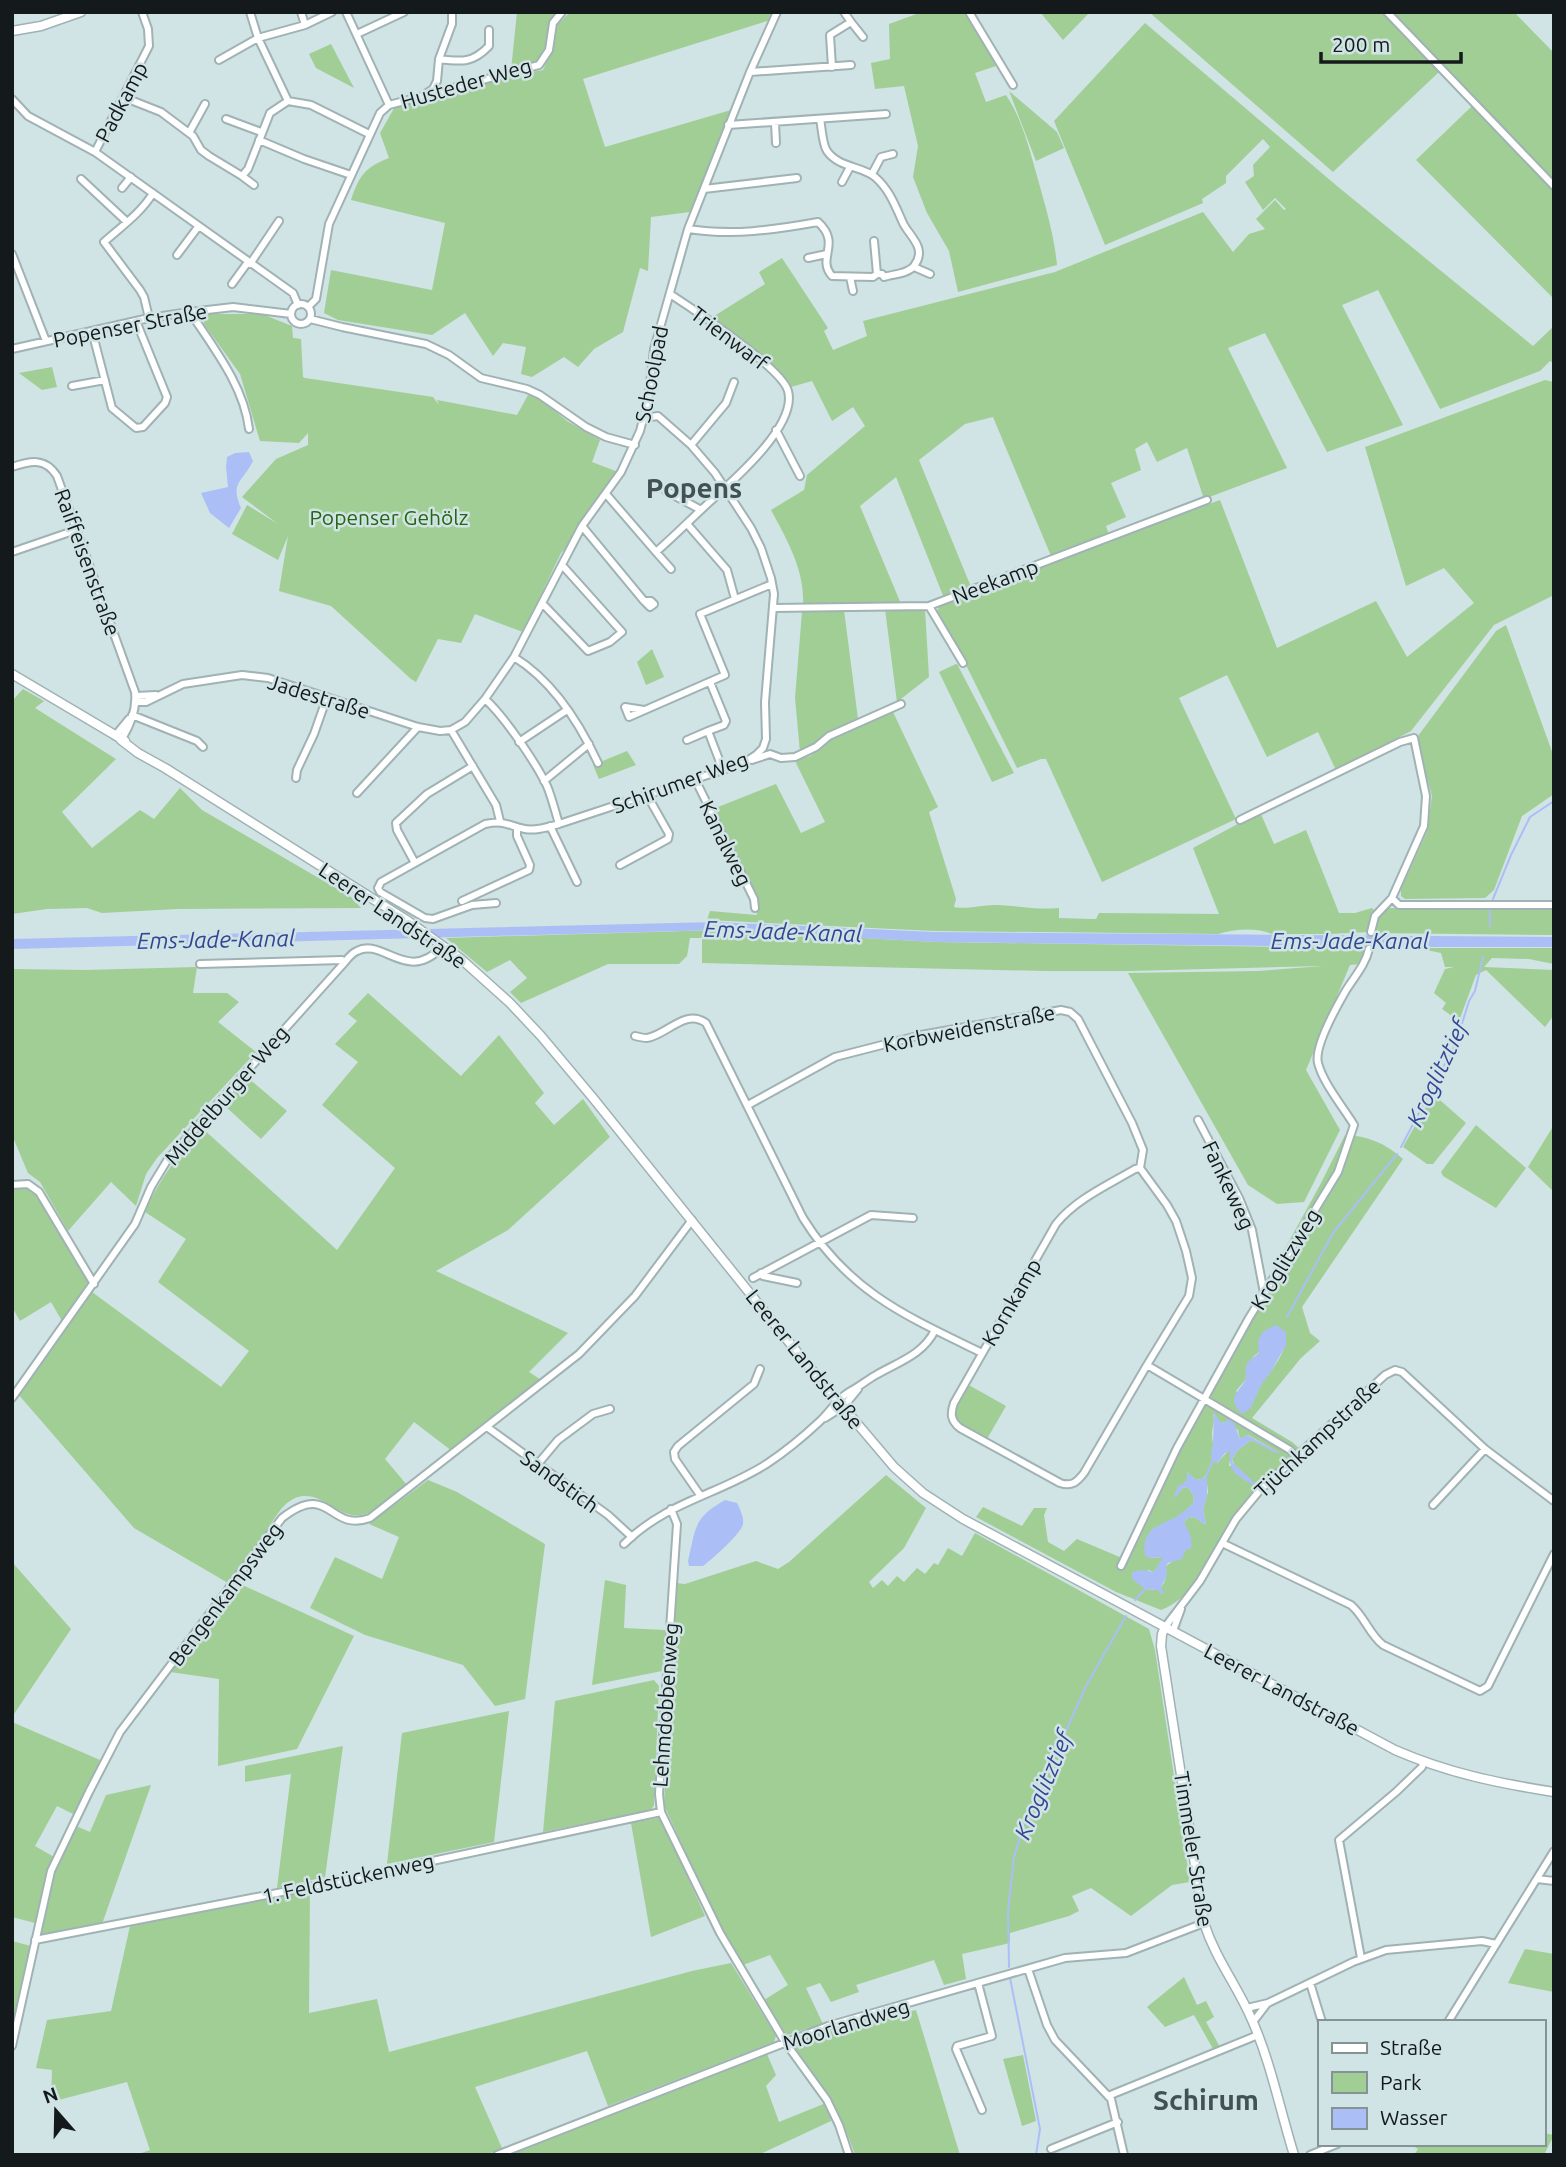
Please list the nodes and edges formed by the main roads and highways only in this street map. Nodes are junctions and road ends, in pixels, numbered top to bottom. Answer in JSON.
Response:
{"nodes":[{"id":1,"x":81,"y":12,"type":"edge"},
{"id":2,"x":12,"y":32,"type":"edge"},
{"id":3,"x":12,"y":674,"type":"edge"},
{"id":4,"x":1169,"y":1629,"type":"junction"},
{"id":5,"x":1554,"y":1792,"type":"edge"},
{"id":6,"x":1294,"y":2155,"type":"edge"}],
"edges":[{"from":1,"to":2,"type":"main road"},
{"from":3,"to":4,"type":"main road","name":"Leerer Landstraße"},
{"from":4,"to":5,"type":"main road","name":"Leerer Landstraße"},
{"from":4,"to":6,"type":"main road","name":"Timmeler Straße"}]}
